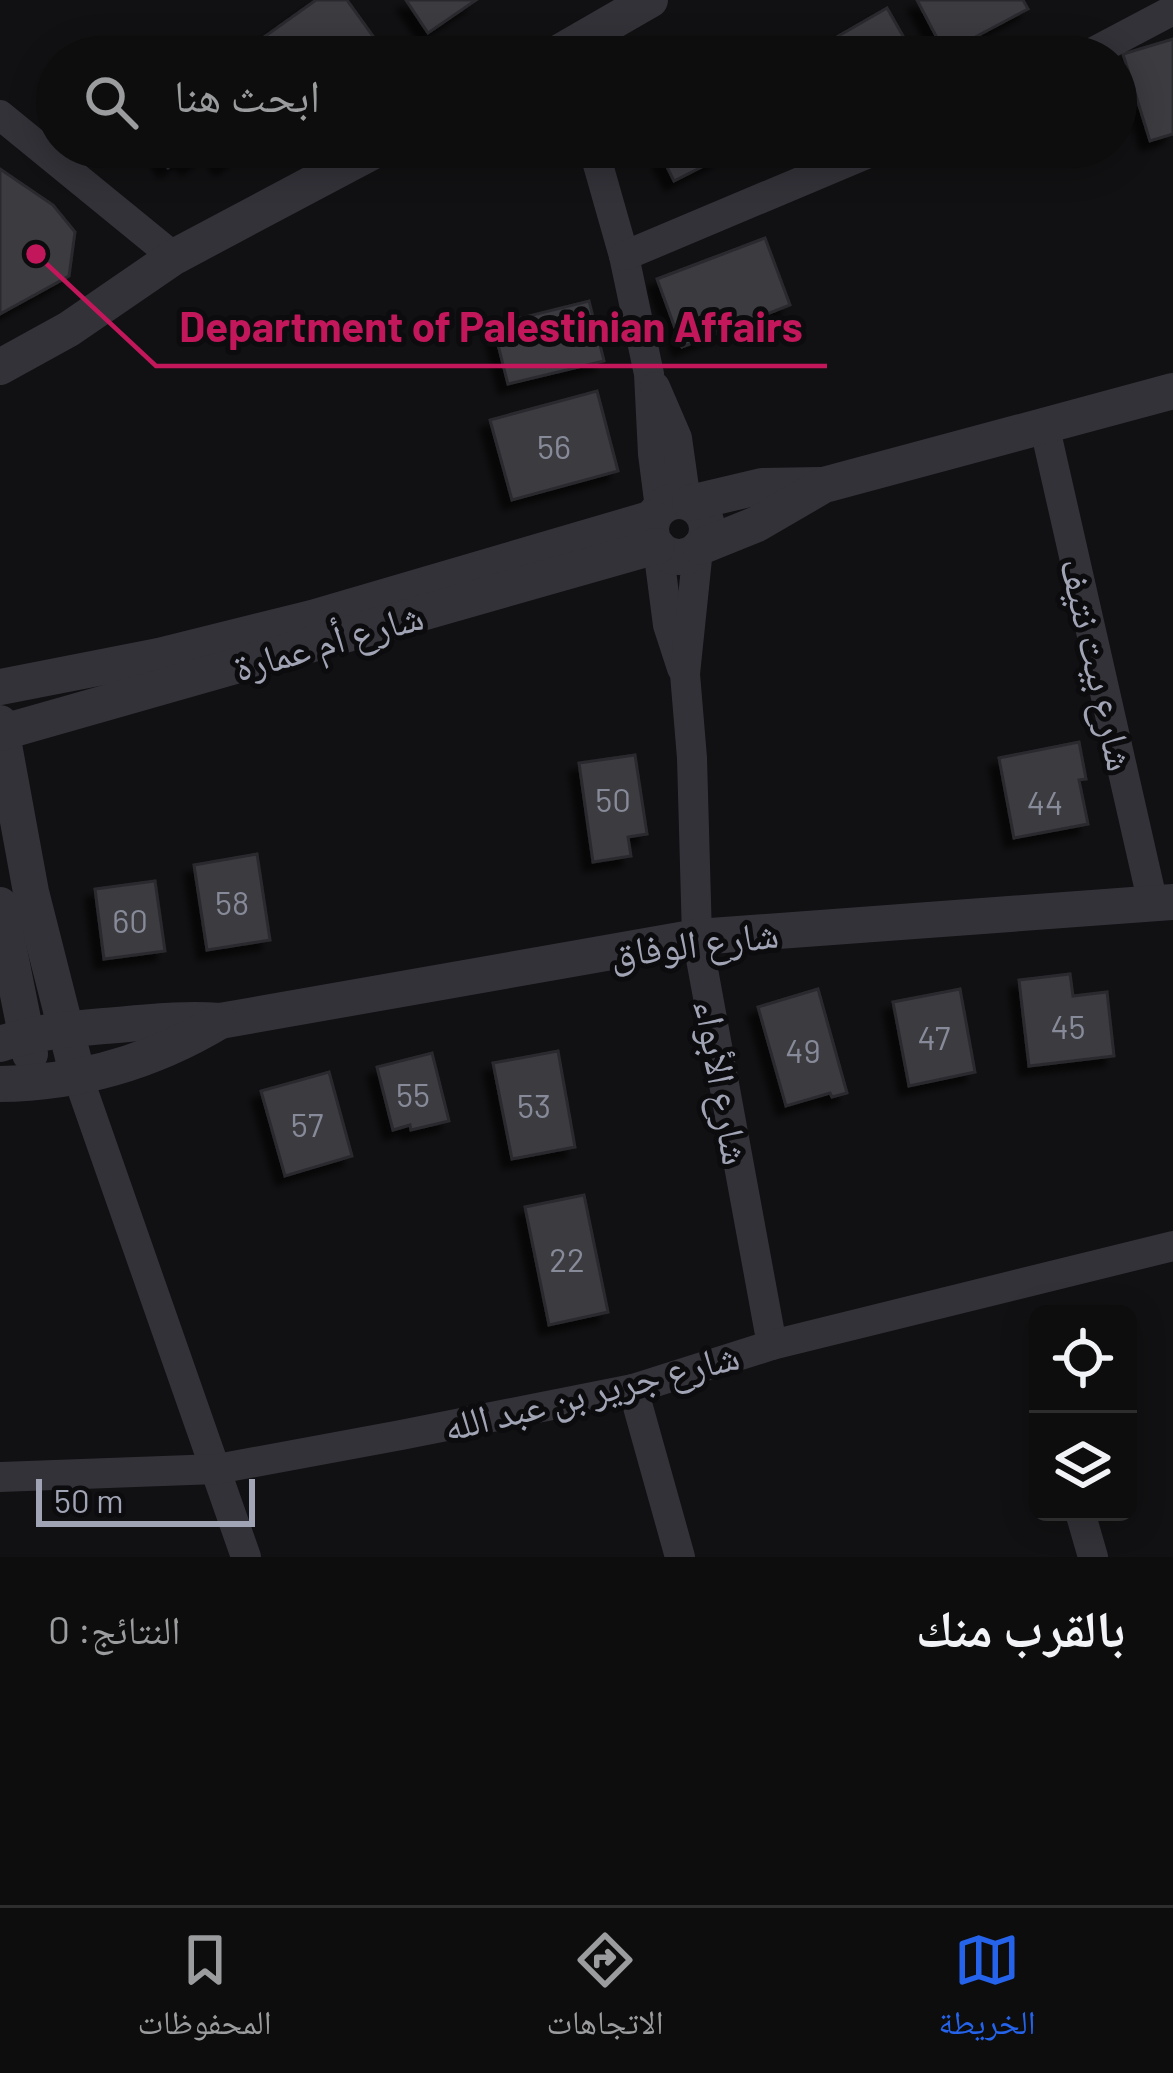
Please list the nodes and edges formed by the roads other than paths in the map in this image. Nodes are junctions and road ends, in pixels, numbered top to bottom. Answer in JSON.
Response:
{"nodes":[{"id":1,"x":650,"y":0,"type":"edge"},
{"id":2,"x":1173,"y":10,"type":"edge"},
{"id":3,"x":591,"y":36,"type":"edge"},
{"id":4,"x":1124,"y":36,"type":"edge"},
{"id":5,"x":0,"y":115,"type":"edge"},
{"id":6,"x":36,"y":144,"type":"edge"},
{"id":7,"x":65,"y":168,"type":"edge"},
{"id":8,"x":341,"y":168,"type":"edge"},
{"id":9,"x":599,"y":168,"type":"edge"},
{"id":10,"x":833,"y":168,"type":"edge"},
{"id":11,"x":623,"y":256,"type":"junction"},
{"id":12,"x":174,"y":257,"type":"junction"},
{"id":13,"x":0,"y":367,"type":"edge"},
{"id":14,"x":1173,"y":391,"type":"edge"},
{"id":15,"x":1044,"y":424,"type":"junction"},
{"id":16,"x":824,"y":485,"type":"junction"},
{"id":17,"x":667,"y":521,"type":"junction"},
{"id":18,"x":699,"y":548,"type":"junction"},
{"id":19,"x":316,"y":630,"type":"junction"},
{"id":20,"x":685,"y":674,"type":"junction"},
{"id":21,"x":0,"y":687,"type":"edge"},
{"id":22,"x":1,"y":729,"type":"edge"},
{"id":23,"x":1163,"y":903,"type":"edge"},
{"id":24,"x":0,"y":905,"type":"edge"},
{"id":25,"x":697,"y":937,"type":"junction"},
{"id":26,"x":220,"y":1021,"type":"junction"},
{"id":27,"x":64,"y":1028,"type":"junction"},
{"id":28,"x":12,"y":1040,"type":"edge"},
{"id":29,"x":61,"y":1079,"type":"junction"},
{"id":30,"x":0,"y":1084,"type":"edge"},
{"id":31,"x":1173,"y":1246,"type":"edge"},
{"id":32,"x":772,"y":1345,"type":"junction"},
{"id":33,"x":633,"y":1389,"type":"junction"},
{"id":34,"x":217,"y":1469,"type":"junction"},
{"id":35,"x":0,"y":1478,"type":"edge"},
{"id":36,"x":1083,"y":1521,"type":"edge"},
{"id":37,"x":246,"y":1557,"type":"edge"},
{"id":38,"x":680,"y":1557,"type":"edge"},
{"id":39,"x":1094,"y":1557,"type":"edge"}],
"edges":[{"from":1,"to":3,"type":"street"},
{"from":2,"to":4,"type":"street"},
{"from":5,"to":6,"type":"street"},
{"from":7,"to":12,"type":"street"},
{"from":8,"to":12,"type":"street"},
{"from":9,"to":11,"type":"street","name":"شارع الأبواء"},
{"from":10,"to":11,"type":"street"},
{"from":11,"to":17,"type":"street","name":"شارع الأبواء"},
{"from":12,"to":13,"type":"street"},
{"from":14,"to":15,"type":"street","name":"شارع أم عمارة"},
{"from":15,"to":16,"type":"street","name":"شارع أم عمارة"},
{"from":15,"to":23,"type":"street","name":"شارع بيت نتيف"},
{"from":16,"to":17,"type":"street","name":"شارع أم عمارة"},
{"from":16,"to":18,"type":"street","name":"شارع أم عمارة"},
{"from":17,"to":18,"type":"street"},
{"from":17,"to":19,"type":"street","name":"شارع أم عمارة"},
{"from":17,"to":20,"type":"street","name":"شارع الأبواء"},
{"from":18,"to":20,"type":"street","name":"شارع الأبواء"},
{"from":19,"to":21,"type":"street","name":"شارع أم عمارة"},
{"from":19,"to":22,"type":"street","name":"شارع أم عمارة"},
{"from":20,"to":25,"type":"street","name":"شارع الأبواء"},
{"from":22,"to":27,"type":"street"},
{"from":23,"to":25,"type":"street","name":"شارع الوفاق"},
{"from":24,"to":28,"type":"street"},
{"from":25,"to":26,"type":"street","name":"شارع الوفاق"},
{"from":25,"to":32,"type":"street","name":"شارع الأبواء"},
{"from":26,"to":27,"type":"street","name":"شارع الوفاق"},
{"from":26,"to":29,"type":"street","name":"شارع الوفاق"},
{"from":27,"to":28,"type":"street","name":"شارع الوفاق"},
{"from":27,"to":29,"type":"street"},
{"from":28,"to":29,"type":"street"},
{"from":29,"to":30,"type":"street","name":"شارع الوفاق"},
{"from":29,"to":34,"type":"street"},
{"from":31,"to":32,"type":"street","name":"شارع جرير بن عبد الله"},
{"from":32,"to":33,"type":"street","name":"شارع جرير بن عبد الله"},
{"from":33,"to":34,"type":"street","name":"شارع جرير بن عبد الله"},
{"from":33,"to":38,"type":"street"},
{"from":34,"to":35,"type":"street","name":"شارع جرير بن عبد الله"},
{"from":34,"to":37,"type":"street"},
{"from":36,"to":39,"type":"street"}]}
